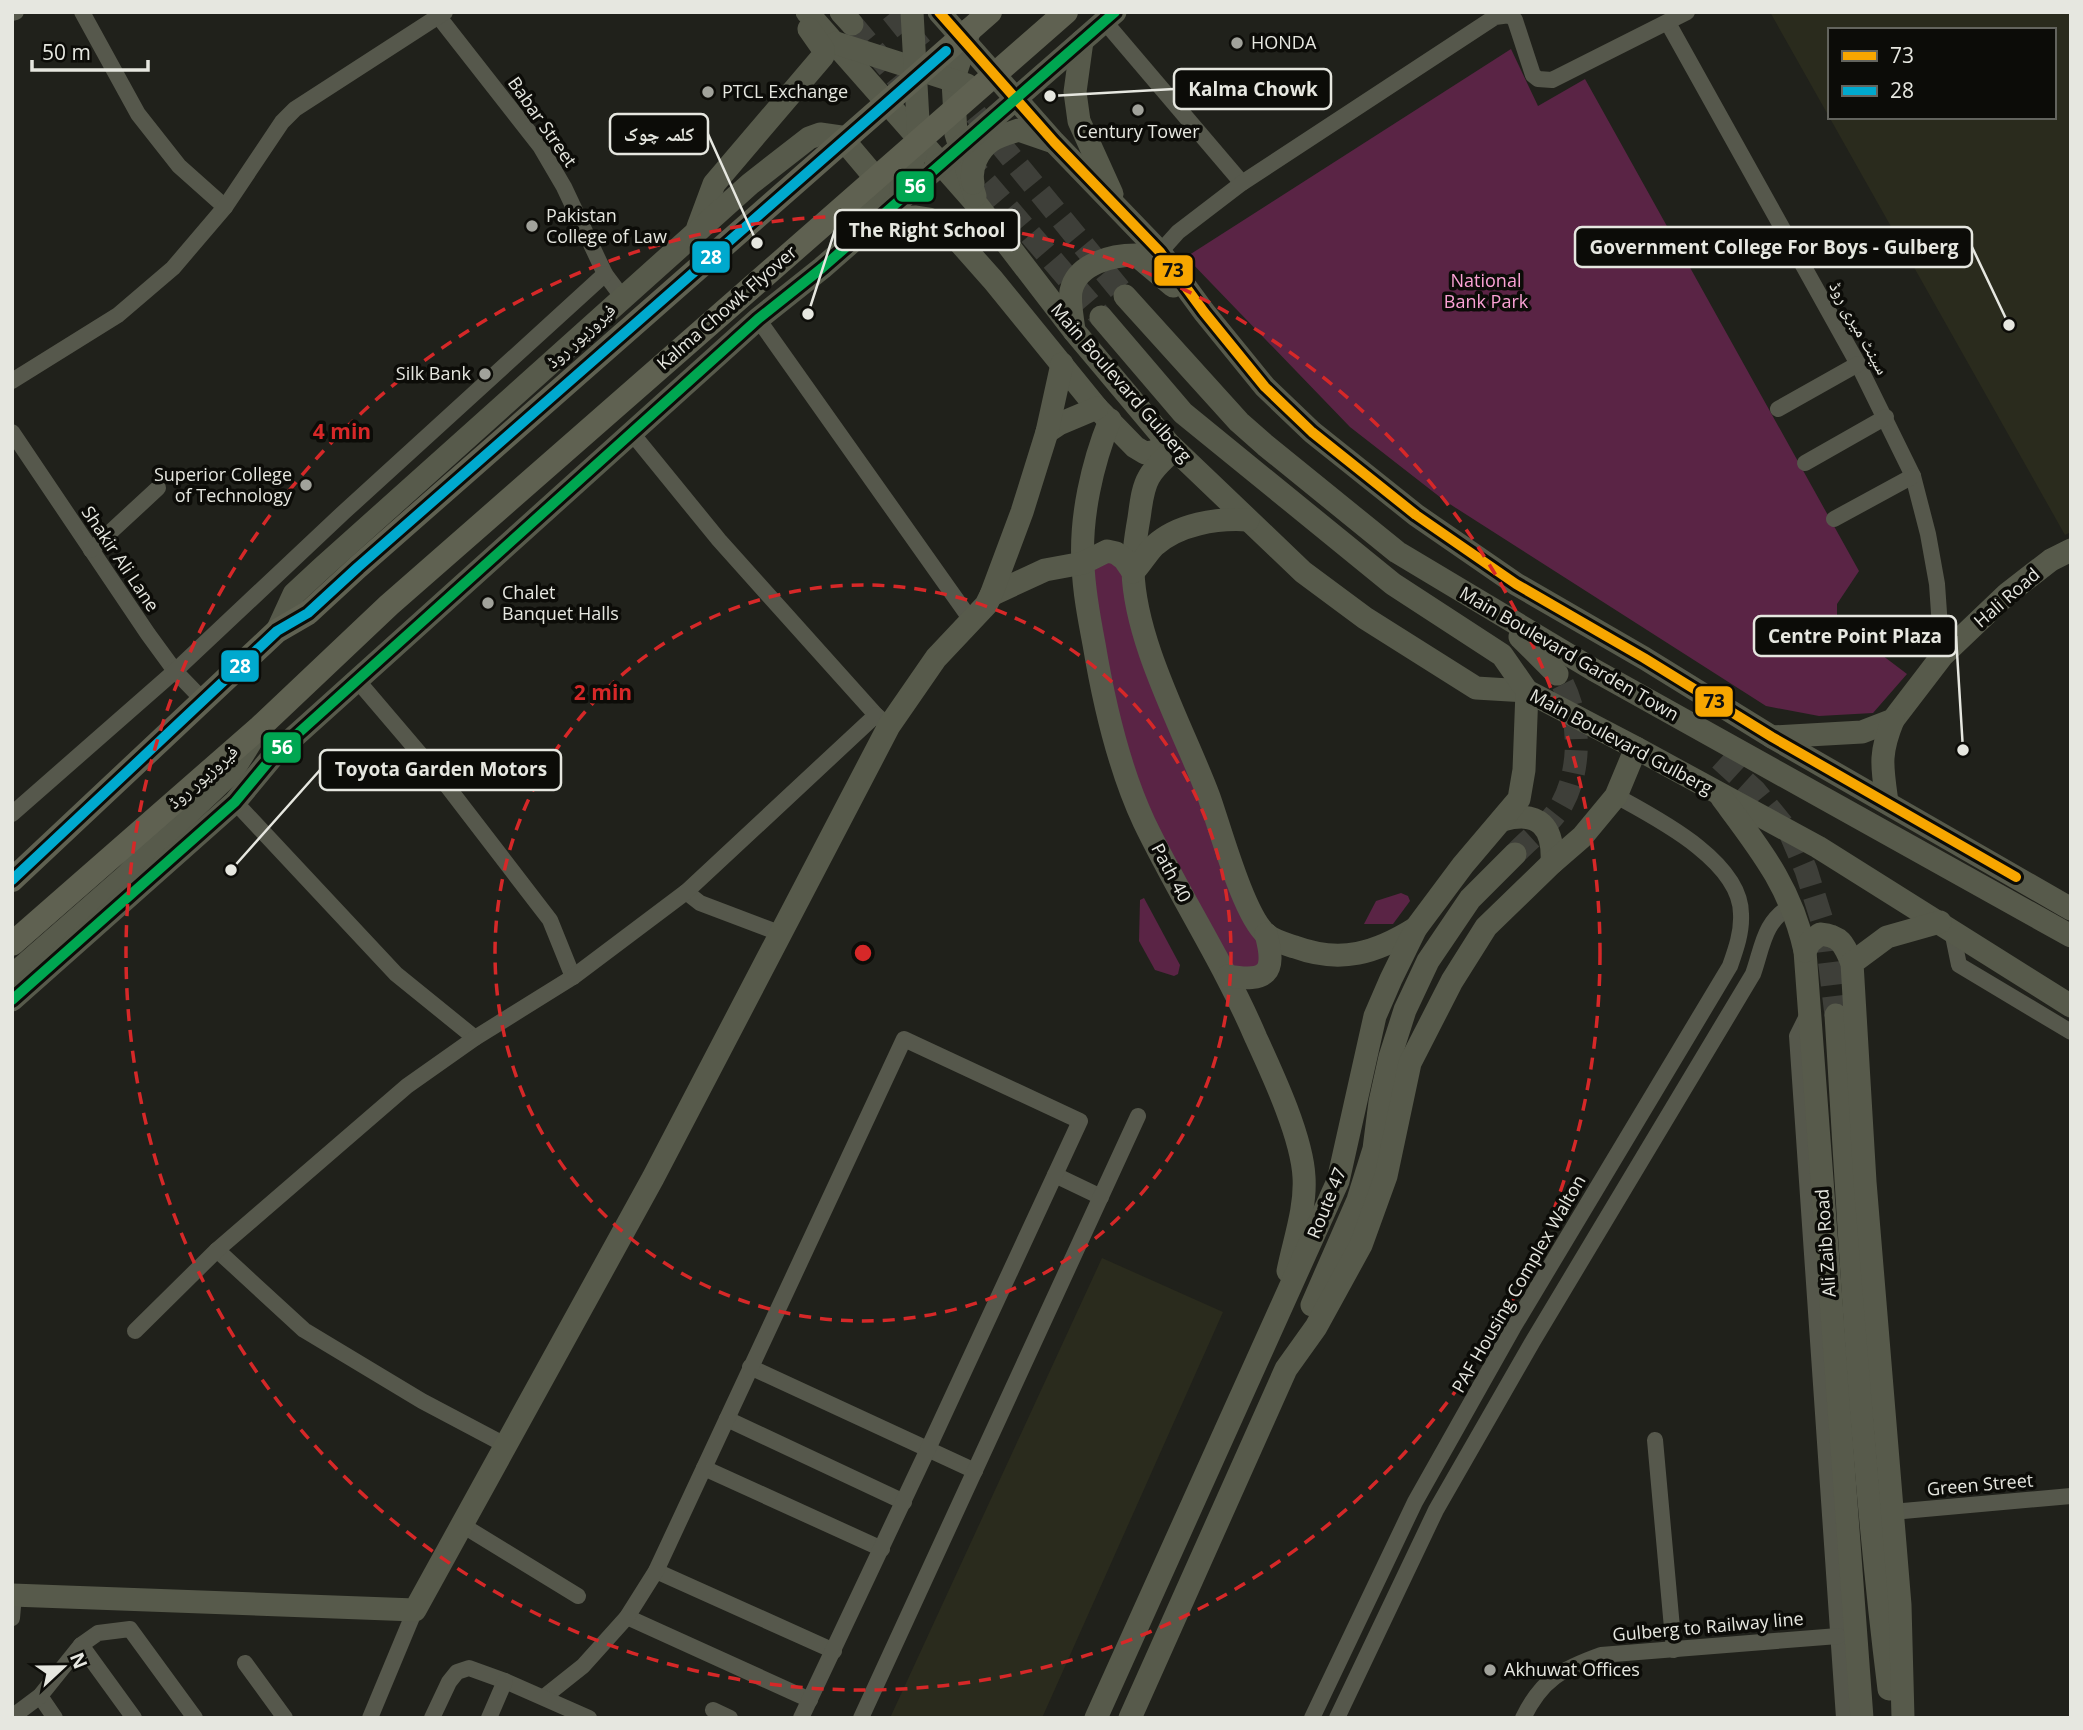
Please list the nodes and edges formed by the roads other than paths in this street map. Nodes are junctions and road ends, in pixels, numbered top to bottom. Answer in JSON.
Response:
{"nodes":[{"id":1,"x":82,"y":12,"type":"edge"},
{"id":2,"x":796,"y":12,"type":"edge"},
{"id":3,"x":807,"y":12,"type":"edge"},
{"id":4,"x":912,"y":12,"type":"edge"},
{"id":5,"x":939,"y":12,"type":"edge"},
{"id":6,"x":976,"y":12,"type":"edge"},
{"id":7,"x":990,"y":12,"type":"edge"},
{"id":8,"x":1066,"y":12,"type":"edge"},
{"id":9,"x":1687,"y":12,"type":"edge"},
{"id":10,"x":440,"y":14,"type":"edge"},
{"id":11,"x":1110,"y":17,"type":"edge"},
{"id":12,"x":1668,"y":23,"type":"junction"},
{"id":13,"x":1082,"y":41,"type":"junction"},
{"id":14,"x":965,"y":42,"type":"junction"},
{"id":15,"x":834,"y":43,"type":"junction"},
{"id":16,"x":915,"y":69,"type":"junction"},
{"id":17,"x":953,"y":81,"type":"junction"},
{"id":18,"x":1017,"y":100,"type":"junction"},
{"id":19,"x":919,"y":139,"type":"junction"},
{"id":20,"x":1054,"y":142,"type":"junction"},
{"id":21,"x":960,"y":148,"type":"junction"},
{"id":22,"x":941,"y":164,"type":"junction"},
{"id":23,"x":1242,"y":183,"type":"junction"},
{"id":24,"x":978,"y":206,"type":"junction"},
{"id":25,"x":225,"y":207,"type":"junction"},
{"id":26,"x":1118,"y":208,"type":"junction"},
{"id":27,"x":696,"y":230,"type":"junction"},
{"id":28,"x":1160,"y":252,"type":"junction"},
{"id":29,"x":822,"y":268,"type":"junction"},
{"id":30,"x":605,"y":274,"type":"junction"},
{"id":31,"x":1125,"y":296,"type":"tunnel mouth"},
{"id":32,"x":623,"y":298,"type":"junction"},
{"id":33,"x":1204,"y":312,"type":"junction"},
{"id":34,"x":1101,"y":317,"type":"tunnel mouth"},
{"id":35,"x":758,"y":319,"type":"junction"},
{"id":36,"x":1074,"y":331,"type":"junction"},
{"id":37,"x":1062,"y":364,"type":"junction"},
{"id":38,"x":1858,"y":364,"type":"junction"},
{"id":39,"x":12,"y":381,"type":"edge"},
{"id":40,"x":1778,"y":410,"type":"dead end"},
{"id":41,"x":1103,"y":414,"type":"junction"},
{"id":42,"x":1886,"y":417,"type":"junction"},
{"id":43,"x":12,"y":432,"type":"edge"},
{"id":44,"x":631,"y":432,"type":"junction"},
{"id":45,"x":1047,"y":432,"type":"junction"},
{"id":46,"x":1171,"y":446,"type":"junction"},
{"id":47,"x":1805,"y":463,"type":"dead end"},
{"id":48,"x":1913,"y":476,"type":"junction"},
{"id":49,"x":158,"y":488,"type":"dead end"},
{"id":50,"x":1834,"y":519,"type":"dead end"},
{"id":51,"x":1248,"y":520,"type":"junction"},
{"id":52,"x":91,"y":550,"type":"junction"},
{"id":53,"x":2071,"y":550,"type":"edge"},
{"id":54,"x":1083,"y":564,"type":"junction"},
{"id":55,"x":1133,"y":572,"type":"junction"},
{"id":56,"x":991,"y":595,"type":"junction"},
{"id":57,"x":389,"y":605,"type":"joint"},
{"id":58,"x":1493,"y":611,"type":"junction"},
{"id":59,"x":971,"y":620,"type":"junction"},
{"id":60,"x":277,"y":631,"type":"junction"},
{"id":61,"x":1942,"y":656,"type":"junction"},
{"id":62,"x":1594,"y":670,"type":"junction"},
{"id":63,"x":176,"y":671,"type":"junction"},
{"id":64,"x":1558,"y":674,"type":"tunnel mouth"},
{"id":65,"x":356,"y":680,"type":"junction"},
{"id":66,"x":1527,"y":691,"type":"junction"},
{"id":67,"x":204,"y":701,"type":"junction"},
{"id":68,"x":883,"y":720,"type":"junction"},
{"id":69,"x":1893,"y":720,"type":"junction"},
{"id":70,"x":260,"y":727,"type":"junction"},
{"id":71,"x":1772,"y":737,"type":"junction"},
{"id":72,"x":1636,"y":748,"type":"junction"},
{"id":73,"x":274,"y":755,"type":"junction"},
{"id":74,"x":1720,"y":759,"type":"tunnel mouth"},
{"id":75,"x":1718,"y":793,"type":"junction"},
{"id":76,"x":1616,"y":796,"type":"junction"},
{"id":77,"x":235,"y":802,"type":"junction"},
{"id":78,"x":1887,"y":802,"type":"junction"},
{"id":79,"x":12,"y":814,"type":"edge"},
{"id":80,"x":1503,"y":820,"type":"junction"},
{"id":81,"x":1515,"y":854,"type":"tunnel mouth"},
{"id":82,"x":1552,"y":863,"type":"junction"},
{"id":83,"x":126,"y":876,"type":"junction"},
{"id":84,"x":13,"y":877,"type":"edge"},
{"id":85,"x":686,"y":892,"type":"junction"},
{"id":86,"x":1792,"y":905,"type":"junction"},
{"id":87,"x":2071,"y":909,"type":"edge"},
{"id":88,"x":1946,"y":927,"type":"junction"},
{"id":89,"x":1416,"y":928,"type":"junction"},
{"id":90,"x":782,"y":934,"type":"junction"},
{"id":91,"x":1266,"y":934,"type":"junction"},
{"id":92,"x":2071,"y":936,"type":"edge"},
{"id":93,"x":12,"y":944,"type":"edge"},
{"id":94,"x":1805,"y":951,"type":"junction"},
{"id":95,"x":1852,"y":963,"type":"junction"},
{"id":96,"x":12,"y":976,"type":"edge"},
{"id":97,"x":1228,"y":976,"type":"junction"},
{"id":98,"x":573,"y":977,"type":"junction"},
{"id":99,"x":12,"y":1000,"type":"edge"},
{"id":100,"x":2071,"y":1006,"type":"edge"},
{"id":101,"x":1809,"y":1012,"type":"junction"},
{"id":102,"x":1836,"y":1015,"type":"tunnel mouth"},
{"id":103,"x":2071,"y":1032,"type":"edge"},
{"id":104,"x":475,"y":1038,"type":"junction"},
{"id":105,"x":1138,"y":1116,"type":"dead end"},
{"id":106,"x":1055,"y":1175,"type":"junction"},
{"id":107,"x":1101,"y":1197,"type":"junction"},
{"id":108,"x":217,"y":1250,"type":"junction"},
{"id":109,"x":1279,"y":1312,"type":"junction"},
{"id":110,"x":135,"y":1331,"type":"dead end"},
{"id":111,"x":750,"y":1367,"type":"junction"},
{"id":112,"x":1286,"y":1369,"type":"junction"},
{"id":113,"x":727,"y":1419,"type":"junction"},
{"id":114,"x":1655,"y":1440,"type":"dead end"},
{"id":115,"x":507,"y":1446,"type":"junction"},
{"id":116,"x":928,"y":1449,"type":"junction"},
{"id":117,"x":704,"y":1468,"type":"junction"},
{"id":118,"x":975,"y":1471,"type":"junction"},
{"id":119,"x":2071,"y":1496,"type":"edge"},
{"id":120,"x":904,"y":1502,"type":"junction"},
{"id":121,"x":1892,"y":1512,"type":"junction"},
{"id":122,"x":462,"y":1525,"type":"junction"},
{"id":123,"x":882,"y":1549,"type":"junction"},
{"id":124,"x":656,"y":1571,"type":"junction"},
{"id":125,"x":13,"y":1595,"type":"edge"},
{"id":126,"x":578,"y":1596,"type":"dead end"},
{"id":127,"x":415,"y":1610,"type":"junction"},
{"id":128,"x":627,"y":1617,"type":"junction"},
{"id":129,"x":12,"y":1618,"type":"edge"},
{"id":130,"x":1838,"y":1636,"type":"junction"},
{"id":131,"x":81,"y":1645,"type":"junction"},
{"id":132,"x":1674,"y":1650,"type":"junction"},
{"id":133,"x":834,"y":1651,"type":"junction"},
{"id":134,"x":245,"y":1663,"type":"dead end"},
{"id":135,"x":505,"y":1681,"type":"junction"},
{"id":136,"x":1534,"y":1695,"type":"junction"},
{"id":137,"x":40,"y":1696,"type":"junction"},
{"id":138,"x":544,"y":1697,"type":"junction"},
{"id":139,"x":810,"y":1700,"type":"junction"},
{"id":140,"x":713,"y":1710,"type":"dead end"},
{"id":141,"x":12,"y":1717,"type":"edge"},
{"id":142,"x":55,"y":1718,"type":"edge"},
{"id":143,"x":134,"y":1718,"type":"edge"},
{"id":144,"x":195,"y":1718,"type":"edge"},
{"id":145,"x":285,"y":1718,"type":"edge"},
{"id":146,"x":370,"y":1718,"type":"edge"},
{"id":147,"x":432,"y":1718,"type":"edge"},
{"id":148,"x":489,"y":1718,"type":"edge"},
{"id":149,"x":590,"y":1718,"type":"edge"},
{"id":150,"x":730,"y":1718,"type":"edge"},
{"id":151,"x":801,"y":1718,"type":"edge"},
{"id":152,"x":861,"y":1718,"type":"edge"},
{"id":153,"x":1096,"y":1718,"type":"edge"},
{"id":154,"x":1130,"y":1718,"type":"edge"},
{"id":155,"x":1312,"y":1718,"type":"edge"},
{"id":156,"x":1337,"y":1718,"type":"edge"},
{"id":157,"x":1523,"y":1718,"type":"edge"},
{"id":158,"x":1535,"y":1718,"type":"edge"},
{"id":159,"x":1844,"y":1718,"type":"edge"},
{"id":160,"x":1862,"y":1718,"type":"edge"},
{"id":161,"x":1893,"y":1718,"type":"edge"},
{"id":162,"x":1903,"y":1718,"type":"edge"}],
"edges":[{"from":1,"to":25,"type":"street"},
{"from":2,"to":27,"type":"main road","name":"فیروزپور روڈ"},
{"from":3,"to":15,"type":"main road"},
{"from":4,"to":16,"type":"main road"},
{"from":5,"to":14,"type":"main road"},
{"from":6,"to":14,"type":"main road"},
{"from":7,"to":60,"type":"main road","name":"فیروزپور روڈ"},
{"from":8,"to":57,"type":"main road","name":"Kalma Chowk Flyover"},
{"from":9,"to":12,"type":"street"},
{"from":10,"to":25,"type":"street"},
{"from":10,"to":30,"type":"street","name":"Babar Street"},
{"from":11,"to":13,"type":"main road","name":"فیروزپور روڈ"},
{"from":11,"to":23,"type":"street"},
{"from":12,"to":23,"type":"street"},
{"from":12,"to":38,"type":"street","name":"سینٹ میری روڈ"},
{"from":13,"to":18,"type":"main road","name":"فیروزپور روڈ"},
{"from":13,"to":26,"type":"main road"},
{"from":14,"to":17,"type":"main road"},
{"from":14,"to":18,"type":"main road"},
{"from":15,"to":16,"type":"main road"},
{"from":15,"to":19,"type":"main road"},
{"from":16,"to":17,"type":"main road"},
{"from":16,"to":19,"type":"main road"},
{"from":17,"to":18,"type":"main road"},
{"from":17,"to":21,"type":"main road"},
{"from":18,"to":20,"type":"main road"},
{"from":18,"to":21,"type":"main road","name":"فیروزپور روڈ"},
{"from":19,"to":22,"type":"main road"},
{"from":19,"to":29,"type":"main road"},
{"from":20,"to":24,"type":"main road"},
{"from":20,"to":26,"type":"main road"},
{"from":21,"to":22,"type":"main road","name":"فیروزپور روڈ"},
{"from":21,"to":24,"type":"main road"},
{"from":22,"to":24,"type":"main road"},
{"from":22,"to":29,"type":"main road","name":"فیروزپور روڈ"},
{"from":23,"to":28,"type":"street"},
{"from":24,"to":36,"type":"main road","name":"Main Boulevard Gulberg"},
{"from":25,"to":39,"type":"street"},
{"from":26,"to":28,"type":"main road"},
{"from":27,"to":29,"type":"main road"},
{"from":27,"to":32,"type":"main road","name":"فیروزپور روڈ"},
{"from":28,"to":33,"type":"main road"},
{"from":29,"to":35,"type":"main road","name":"فیروزپور روڈ"},
{"from":29,"to":37,"type":"main road"},
{"from":30,"to":32,"type":"street","name":"Babar Street"},
{"from":30,"to":63,"type":"street"},
{"from":31,"to":58,"type":"main road","name":"Main Boulevard Garden Town"},
{"from":32,"to":60,"type":"main road","name":"فیروزپور روڈ"},
{"from":33,"to":36,"type":"main road"},
{"from":33,"to":71,"type":"main road"},
{"from":34,"to":66,"type":"main road","name":"Main Boulevard Garden Town"},
{"from":35,"to":44,"type":"main road","name":"فیروزپور روڈ"},
{"from":35,"to":59,"type":"street"},
{"from":36,"to":46,"type":"main road","name":"Main Boulevard Gulberg"},
{"from":37,"to":41,"type":"main road"},
{"from":37,"to":45,"type":"main road"},
{"from":38,"to":40,"type":"street"},
{"from":38,"to":42,"type":"street","name":"سینٹ میری روڈ"},
{"from":41,"to":45,"type":"main road"},
{"from":41,"to":46,"type":"main road"},
{"from":41,"to":54,"type":"main road","name":"Path 40"},
{"from":42,"to":47,"type":"street"},
{"from":42,"to":48,"type":"street","name":"سینٹ میری روڈ"},
{"from":43,"to":52,"type":"street","name":"Shakir Ali Lane"},
{"from":44,"to":65,"type":"main road","name":"فیروزپور روڈ"},
{"from":44,"to":68,"type":"street"},
{"from":45,"to":56,"type":"main road"},
{"from":46,"to":51,"type":"main road","name":"Main Boulevard Gulberg"},
{"from":46,"to":55,"type":"main road"},
{"from":48,"to":50,"type":"street"},
{"from":48,"to":61,"type":"street","name":"سینٹ میری روڈ"},
{"from":49,"to":52,"type":"street"},
{"from":51,"to":55,"type":"main road"},
{"from":51,"to":66,"type":"main road","name":"Main Boulevard Gulberg"},
{"from":52,"to":63,"type":"street","name":"Shakir Ali Lane"},
{"from":53,"to":61,"type":"main road","name":"Hali Road"},
{"from":54,"to":55,"type":"main road"},
{"from":54,"to":56,"type":"main road"},
{"from":54,"to":97,"type":"main road","name":"Path 40"},
{"from":55,"to":91,"type":"main road"},
{"from":56,"to":59,"type":"main road"},
{"from":57,"to":70,"type":"main road","name":"فیروزپور روڈ"},
{"from":58,"to":62,"type":"main road","name":"Main Boulevard Garden Town"},
{"from":58,"to":64,"type":"main road"},
{"from":59,"to":68,"type":"main road"},
{"from":60,"to":67,"type":"main road","name":"فیروزپور روڈ"},
{"from":61,"to":69,"type":"main road","name":"Hali Road"},
{"from":62,"to":74,"type":"main road"},
{"from":62,"to":92,"type":"main road","name":"Main Boulevard Garden Town"},
{"from":63,"to":67,"type":"street","name":"Shakir Ali Lane"},
{"from":63,"to":79,"type":"street"},
{"from":65,"to":73,"type":"main road","name":"فیروزپور روڈ"},
{"from":65,"to":98,"type":"street"},
{"from":66,"to":72,"type":"main road","name":"Main Boulevard Gulberg"},
{"from":66,"to":80,"type":"main road","name":"Route 47"},
{"from":67,"to":84,"type":"main road","name":"فیروزپور روڈ"},
{"from":68,"to":85,"type":"street"},
{"from":68,"to":90,"type":"main road"},
{"from":69,"to":71,"type":"main road"},
{"from":69,"to":78,"type":"main road"},
{"from":70,"to":83,"type":"main road"},
{"from":70,"to":93,"type":"main road","name":"فیروزپور روڈ"},
{"from":71,"to":78,"type":"main road"},
{"from":72,"to":75,"type":"main road","name":"Main Boulevard Gulberg"},
{"from":72,"to":76,"type":"main road"},
{"from":73,"to":77,"type":"main road","name":"فیروزپور روڈ"},
{"from":73,"to":83,"type":"main road"},
{"from":75,"to":86,"type":"main road","name":"Ali Zaib Road"},
{"from":75,"to":88,"type":"main road","name":"Main Boulevard Gulberg"},
{"from":76,"to":82,"type":"main road"},
{"from":76,"to":155,"type":"street","name":"PAF Housing Complex Walton"},
{"from":77,"to":99,"type":"main road","name":"فیروزپور روڈ"},
{"from":77,"to":104,"type":"street"},
{"from":78,"to":87,"type":"main road"},
{"from":80,"to":82,"type":"main road"},
{"from":80,"to":89,"type":"main road","name":"Route 47"},
{"from":81,"to":112,"type":"main road"},
{"from":82,"to":112,"type":"main road"},
{"from":83,"to":96,"type":"main road"},
{"from":85,"to":90,"type":"street"},
{"from":85,"to":98,"type":"street"},
{"from":86,"to":94,"type":"main road","name":"Ali Zaib Road"},
{"from":86,"to":156,"type":"street"},
{"from":88,"to":95,"type":"main road"},
{"from":88,"to":100,"type":"main road","name":"Main Boulevard Gulberg"},
{"from":88,"to":103,"type":"street"},
{"from":89,"to":91,"type":"main road"},
{"from":89,"to":109,"type":"main road","name":"Route 47"},
{"from":90,"to":115,"type":"main road"},
{"from":91,"to":97,"type":"main road"},
{"from":94,"to":95,"type":"main road"},
{"from":94,"to":101,"type":"main road","name":"Ali Zaib Road"},
{"from":95,"to":121,"type":"main road"},
{"from":97,"to":109,"type":"main road","name":"Path 40"},
{"from":98,"to":104,"type":"street"},
{"from":101,"to":130,"type":"street"},
{"from":101,"to":160,"type":"main road","name":"Ali Zaib Road"},
{"from":102,"to":161,"type":"main road"},
{"from":104,"to":108,"type":"street"},
{"from":105,"to":107,"type":"street"},
{"from":106,"to":107,"type":"street"},
{"from":106,"to":111,"type":"street"},
{"from":106,"to":116,"type":"street"},
{"from":107,"to":118,"type":"street"},
{"from":108,"to":110,"type":"street"},
{"from":108,"to":115,"type":"street"},
{"from":109,"to":153,"type":"main road","name":"Route 47"},
{"from":111,"to":113,"type":"street"},
{"from":111,"to":116,"type":"street"},
{"from":112,"to":154,"type":"main road"},
{"from":113,"to":117,"type":"street"},
{"from":113,"to":120,"type":"street"},
{"from":114,"to":132,"type":"street"},
{"from":115,"to":122,"type":"main road"},
{"from":116,"to":118,"type":"street"},
{"from":116,"to":120,"type":"street"},
{"from":117,"to":123,"type":"street"},
{"from":117,"to":124,"type":"street"},
{"from":118,"to":152,"type":"street"},
{"from":119,"to":121,"type":"street","name":"Green Street"},
{"from":120,"to":123,"type":"street"},
{"from":121,"to":162,"type":"main road"},
{"from":122,"to":126,"type":"street"},
{"from":122,"to":127,"type":"main road"},
{"from":123,"to":133,"type":"street"},
{"from":124,"to":128,"type":"street"},
{"from":124,"to":133,"type":"street"},
{"from":125,"to":127,"type":"main road"},
{"from":125,"to":129,"type":"street"},
{"from":127,"to":146,"type":"street"},
{"from":128,"to":138,"type":"street"},
{"from":128,"to":139,"type":"street"},
{"from":130,"to":132,"type":"street","name":"Gulberg to Railway line"},
{"from":130,"to":159,"type":"street"},
{"from":131,"to":137,"type":"street"},
{"from":131,"to":143,"type":"street"},
{"from":131,"to":144,"type":"street"},
{"from":132,"to":136,"type":"street","name":"Gulberg to Railway line"},
{"from":133,"to":139,"type":"street"},
{"from":134,"to":145,"type":"street"},
{"from":135,"to":138,"type":"street"},
{"from":135,"to":147,"type":"street"},
{"from":135,"to":148,"type":"street"},
{"from":136,"to":157,"type":"street","name":"Gulberg to Railway line"},
{"from":136,"to":158,"type":"street"},
{"from":137,"to":141,"type":"street"},
{"from":137,"to":142,"type":"street"},
{"from":138,"to":149,"type":"street"},
{"from":139,"to":151,"type":"street"},
{"from":140,"to":150,"type":"street"}]}
